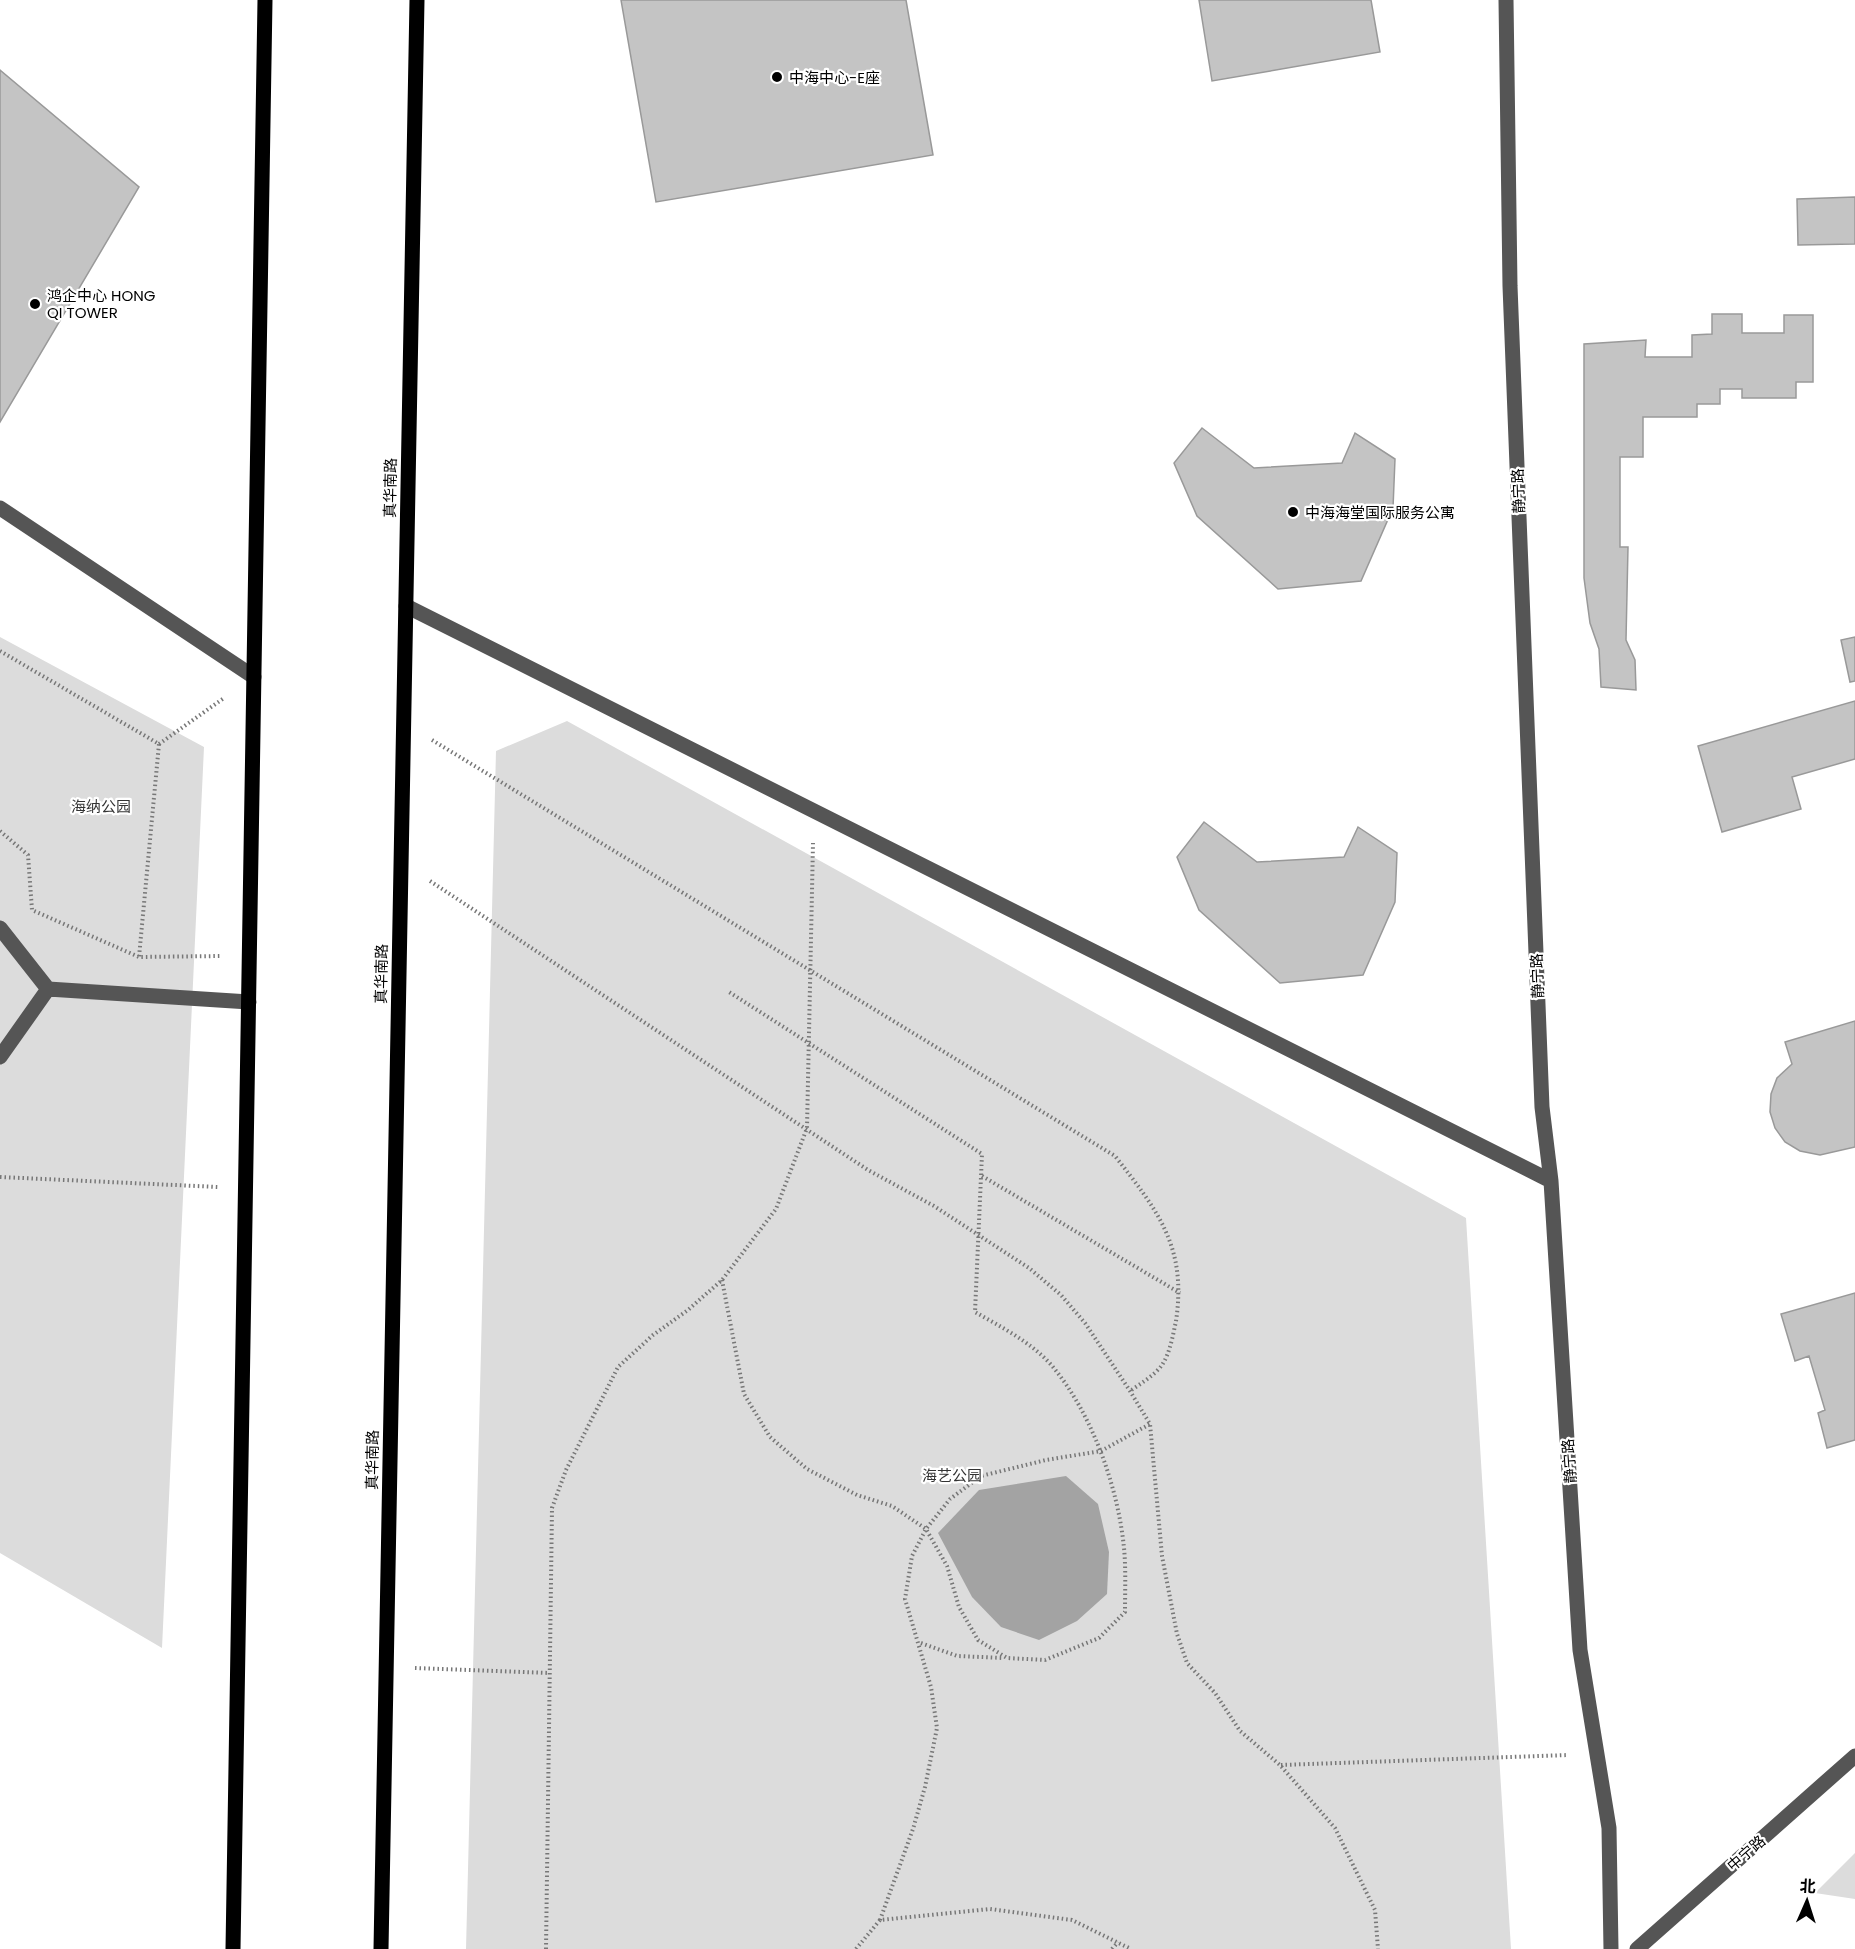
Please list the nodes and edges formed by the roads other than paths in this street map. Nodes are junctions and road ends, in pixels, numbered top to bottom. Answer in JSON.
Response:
{"nodes":[{"id":1,"x":265,"y":0,"type":"edge"},
{"id":2,"x":417,"y":0,"type":"edge"},
{"id":3,"x":1506,"y":0,"type":"edge"},
{"id":4,"x":0,"y":508,"type":"edge"},
{"id":5,"x":406,"y":606,"type":"junction"},
{"id":6,"x":254,"y":677,"type":"junction"},
{"id":7,"x":0,"y":928,"type":"edge"},
{"id":8,"x":48,"y":989,"type":"junction"},
{"id":9,"x":249,"y":1002,"type":"junction"},
{"id":10,"x":0,"y":1057,"type":"edge"},
{"id":11,"x":1551,"y":1181,"type":"junction"},
{"id":12,"x":1855,"y":1756,"type":"edge"},
{"id":13,"x":233,"y":1949,"type":"edge"},
{"id":14,"x":381,"y":1949,"type":"edge"},
{"id":15,"x":1611,"y":1949,"type":"edge"},
{"id":16,"x":1636,"y":1949,"type":"edge"}],
"edges":[{"from":1,"to":6,"type":"main road"},
{"from":2,"to":5,"type":"main road","name":"真华南路"},
{"from":3,"to":11,"type":"street","name":"静宁路"},
{"from":4,"to":6,"type":"street"},
{"from":5,"to":11,"type":"street"},
{"from":5,"to":14,"type":"main road","name":"真华南路"},
{"from":6,"to":9,"type":"main road"},
{"from":7,"to":8,"type":"street"},
{"from":8,"to":9,"type":"street"},
{"from":8,"to":10,"type":"street"},
{"from":9,"to":13,"type":"main road"},
{"from":11,"to":15,"type":"street","name":"静宁路"},
{"from":12,"to":16,"type":"street","name":"中宁路"}]}
